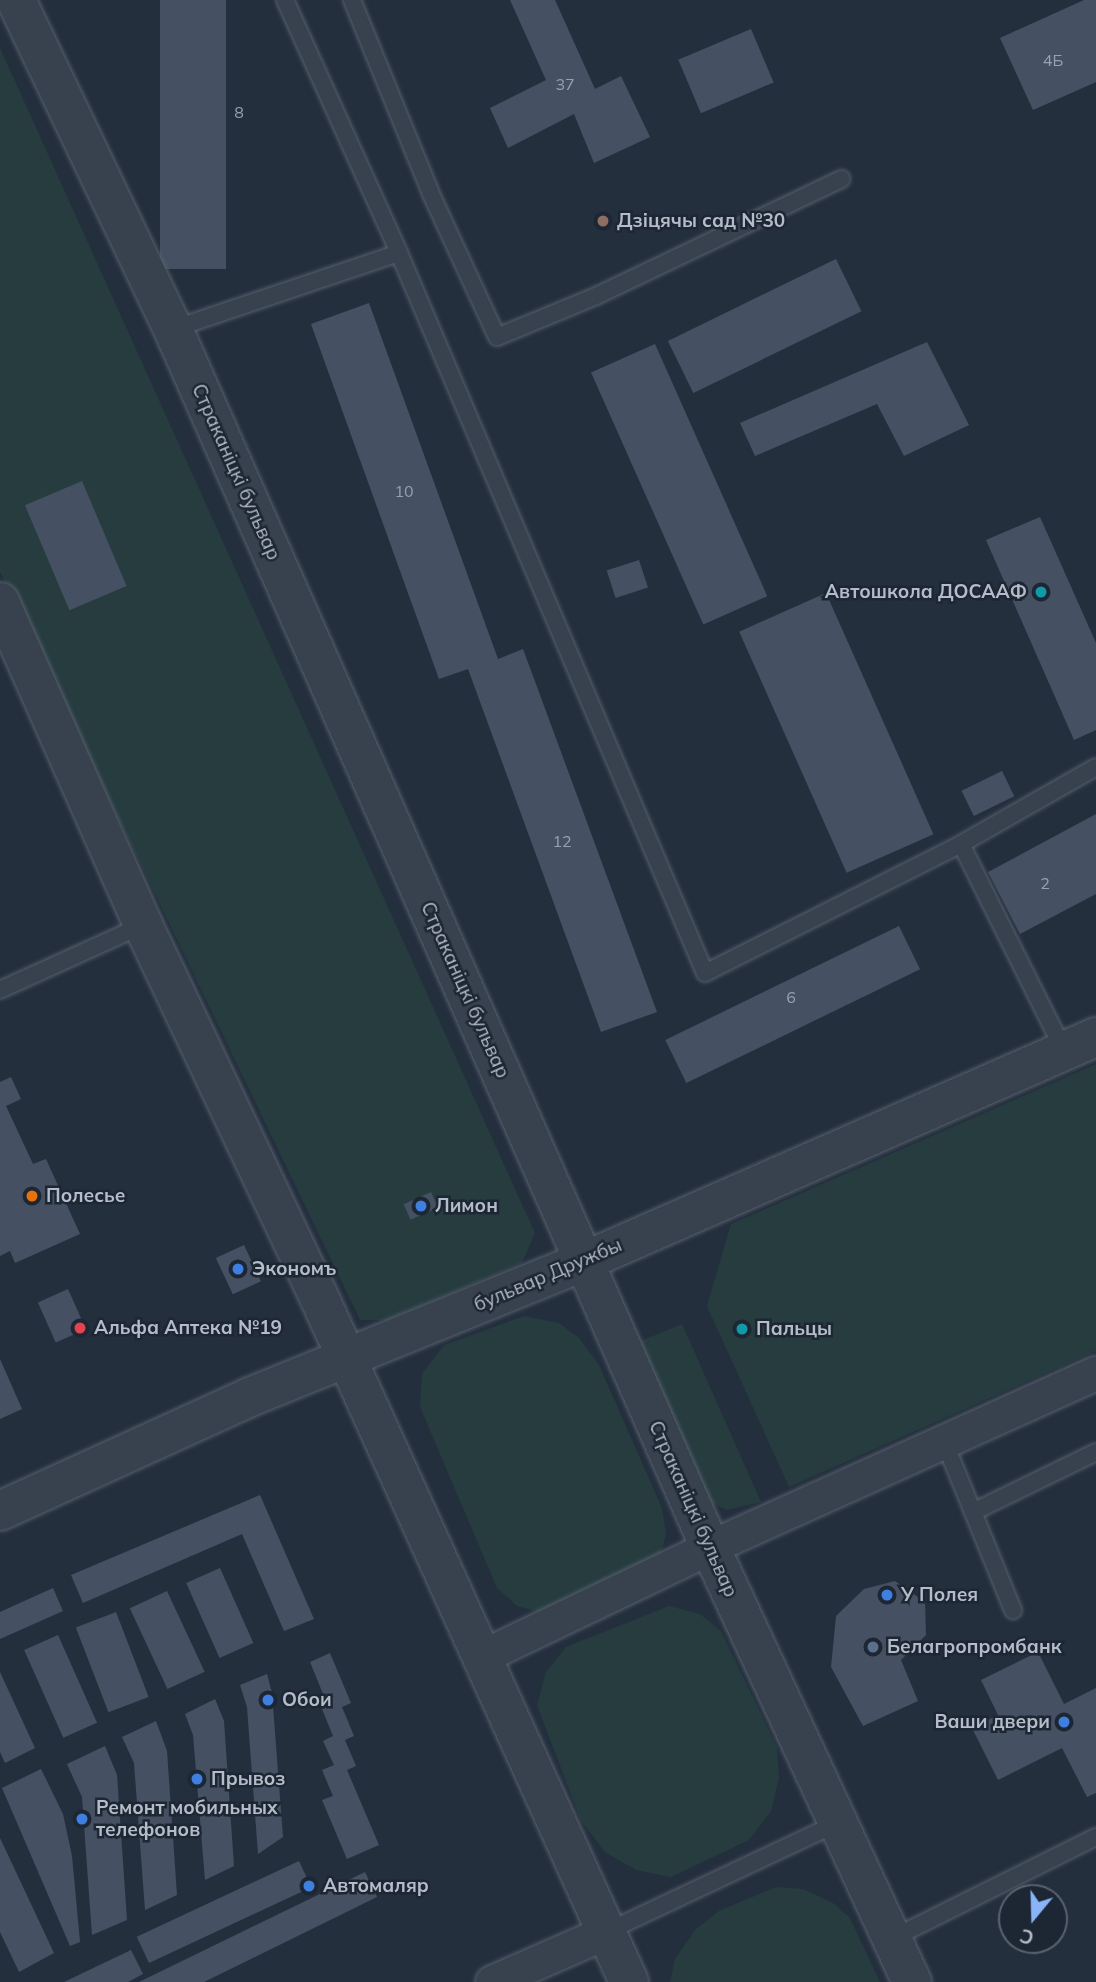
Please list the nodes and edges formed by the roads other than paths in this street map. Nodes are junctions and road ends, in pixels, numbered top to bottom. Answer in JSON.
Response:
{"nodes":[{"id":1,"x":16,"y":0,"type":"edge"},
{"id":2,"x":285,"y":0,"type":"edge"},
{"id":3,"x":352,"y":0,"type":"edge"},
{"id":4,"x":841,"y":179,"type":"dead end"},
{"id":5,"x":399,"y":253,"type":"junction"},
{"id":6,"x":173,"y":329,"type":"junction"},
{"id":7,"x":0,"y":602,"type":"edge"},
{"id":8,"x":1096,"y":767,"type":"edge"},
{"id":9,"x":961,"y":844,"type":"junction"},
{"id":10,"x":143,"y":925,"type":"junction"},
{"id":11,"x":0,"y":990,"type":"edge"},
{"id":12,"x":1080,"y":1044,"type":"edge"},
{"id":13,"x":584,"y":1261,"type":"junction"},
{"id":14,"x":347,"y":1357,"type":"junction"},
{"id":15,"x":1096,"y":1373,"type":"edge"},
{"id":16,"x":944,"y":1441,"type":"junction"},
{"id":17,"x":1096,"y":1452,"type":"edge"},
{"id":18,"x":0,"y":1511,"type":"edge"},
{"id":19,"x":972,"y":1511,"type":"junction"},
{"id":20,"x":710,"y":1547,"type":"junction"},
{"id":21,"x":1013,"y":1610,"type":"dead end"},
{"id":22,"x":484,"y":1656,"type":"junction"},
{"id":23,"x":835,"y":1824,"type":"junction"},
{"id":24,"x":1096,"y":1837,"type":"edge"},
{"id":25,"x":606,"y":1932,"type":"junction"},
{"id":26,"x":891,"y":1938,"type":"junction"},
{"id":27,"x":492,"y":1982,"type":"edge"},
{"id":28,"x":629,"y":1982,"type":"edge"},
{"id":29,"x":912,"y":1982,"type":"edge"}],
"edges":[{"from":1,"to":6,"type":"street","name":"Страканіцкі бульвар"},
{"from":2,"to":5,"type":"lane"},
{"from":3,"to":4,"type":"lane"},
{"from":5,"to":6,"type":"lane"},
{"from":5,"to":9,"type":"lane"},
{"from":6,"to":13,"type":"street","name":"Страканіцкі бульвар"},
{"from":7,"to":10,"type":"street"},
{"from":8,"to":9,"type":"lane"},
{"from":9,"to":12,"type":"lane"},
{"from":10,"to":11,"type":"lane"},
{"from":10,"to":14,"type":"street"},
{"from":12,"to":13,"type":"street","name":"бульвар Дружбы"},
{"from":13,"to":14,"type":"street","name":"бульвар Дружбы"},
{"from":13,"to":20,"type":"street","name":"Страканіцкі бульвар"},
{"from":14,"to":18,"type":"street","name":"бульвар Дружбы"},
{"from":14,"to":22,"type":"street"},
{"from":15,"to":16,"type":"street"},
{"from":16,"to":19,"type":"lane"},
{"from":16,"to":20,"type":"street"},
{"from":17,"to":19,"type":"lane"},
{"from":19,"to":21,"type":"lane"},
{"from":20,"to":22,"type":"street"},
{"from":20,"to":23,"type":"street","name":"Страканіцкі бульвар"},
{"from":22,"to":25,"type":"street"},
{"from":23,"to":25,"type":"lane"},
{"from":23,"to":26,"type":"street","name":"Страканіцкі бульвар"},
{"from":24,"to":26,"type":"lane"},
{"from":25,"to":27,"type":"street"},
{"from":25,"to":28,"type":"street"},
{"from":26,"to":29,"type":"street","name":"Страканіцкі бульвар"}]}
